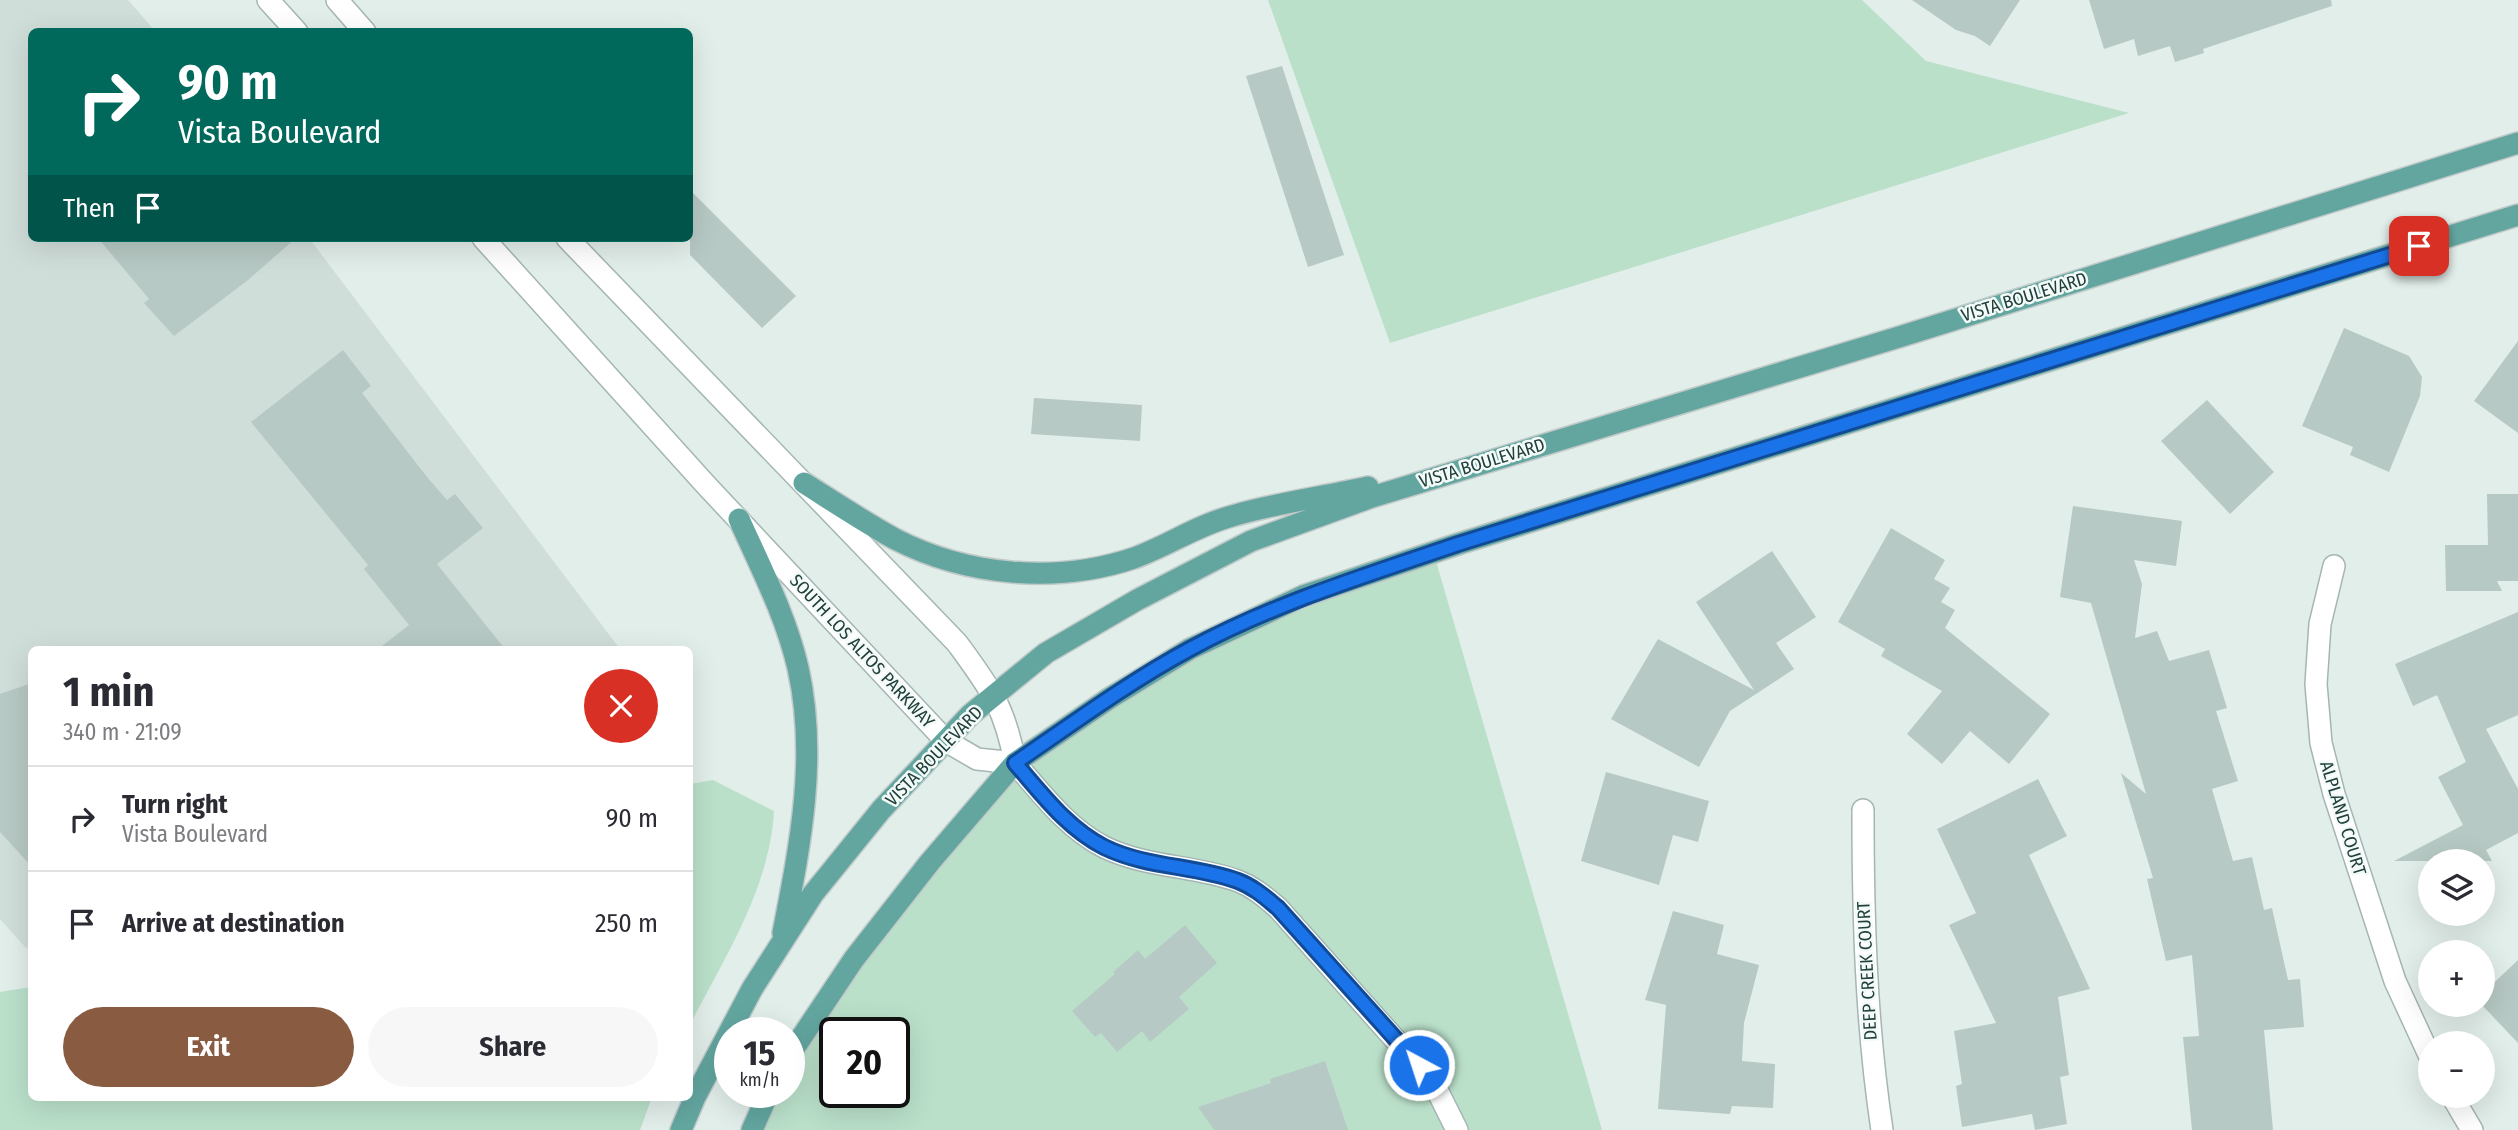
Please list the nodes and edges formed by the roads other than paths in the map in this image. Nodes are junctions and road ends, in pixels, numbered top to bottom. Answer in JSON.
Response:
{"nodes":[{"id":1,"x":268,"y":0,"type":"edge"},
{"id":2,"x":337,"y":0,"type":"edge"},
{"id":3,"x":292,"y":28,"type":"edge"},
{"id":4,"x":362,"y":28,"type":"edge"},
{"id":5,"x":2518,"y":143,"type":"edge"},
{"id":6,"x":2518,"y":215,"type":"edge"},
{"id":7,"x":487,"y":242,"type":"edge"},
{"id":8,"x":571,"y":242,"type":"edge"},
{"id":9,"x":1479,"y":464,"type":"junction"},
{"id":10,"x":804,"y":484,"type":"junction"},
{"id":11,"x":739,"y":519,"type":"junction"},
{"id":12,"x":2334,"y":566,"type":"dead end"},
{"id":13,"x":995,"y":695,"type":"junction"},
{"id":14,"x":946,"y":741,"type":"junction"},
{"id":15,"x":1015,"y":763,"type":"junction"},
{"id":16,"x":1863,"y":810,"type":"dead end"},
{"id":17,"x":781,"y":944,"type":"junction"},
{"id":18,"x":2418,"y":1031,"type":"edge"},
{"id":19,"x":805,"y":1032,"type":"edge"},
{"id":20,"x":762,"y":1108,"type":"edge"},
{"id":21,"x":2459,"y":1108,"type":"edge"},
{"id":22,"x":681,"y":1130,"type":"edge"},
{"id":23,"x":752,"y":1130,"type":"edge"},
{"id":24,"x":1457,"y":1130,"type":"edge"},
{"id":25,"x":1882,"y":1130,"type":"edge"},
{"id":26,"x":2472,"y":1130,"type":"edge"}],
"edges":[{"from":1,"to":3,"type":"street"},
{"from":2,"to":4,"type":"street"},
{"from":5,"to":9,"type":"main road","name":"VISTA BOULEVARD"},
{"from":6,"to":15,"type":"main road"},
{"from":7,"to":11,"type":"street","name":"SOUTH LOS ALTOS PARKWAY"},
{"from":8,"to":10,"type":"street"},
{"from":9,"to":10,"type":"main road"},
{"from":9,"to":13,"type":"main road","name":"VISTA BOULEVARD"},
{"from":10,"to":13,"type":"street"},
{"from":11,"to":14,"type":"street","name":"SOUTH LOS ALTOS PARKWAY"},
{"from":11,"to":17,"type":"main road"},
{"from":12,"to":18,"type":"street","name":"ALPLAND COURT"},
{"from":13,"to":14,"type":"main road","name":"VISTA BOULEVARD"},
{"from":13,"to":15,"type":"street"},
{"from":14,"to":15,"type":"street","name":"SOUTH LOS ALTOS PARKWAY"},
{"from":14,"to":17,"type":"main road","name":"VISTA BOULEVARD"},
{"from":15,"to":19,"type":"main road"},
{"from":15,"to":24,"type":"street"},
{"from":16,"to":25,"type":"street","name":"DEEP CREEK COURT"},
{"from":17,"to":22,"type":"main road","name":"VISTA BOULEVARD"},
{"from":20,"to":23,"type":"main road"},
{"from":21,"to":26,"type":"street"}]}
